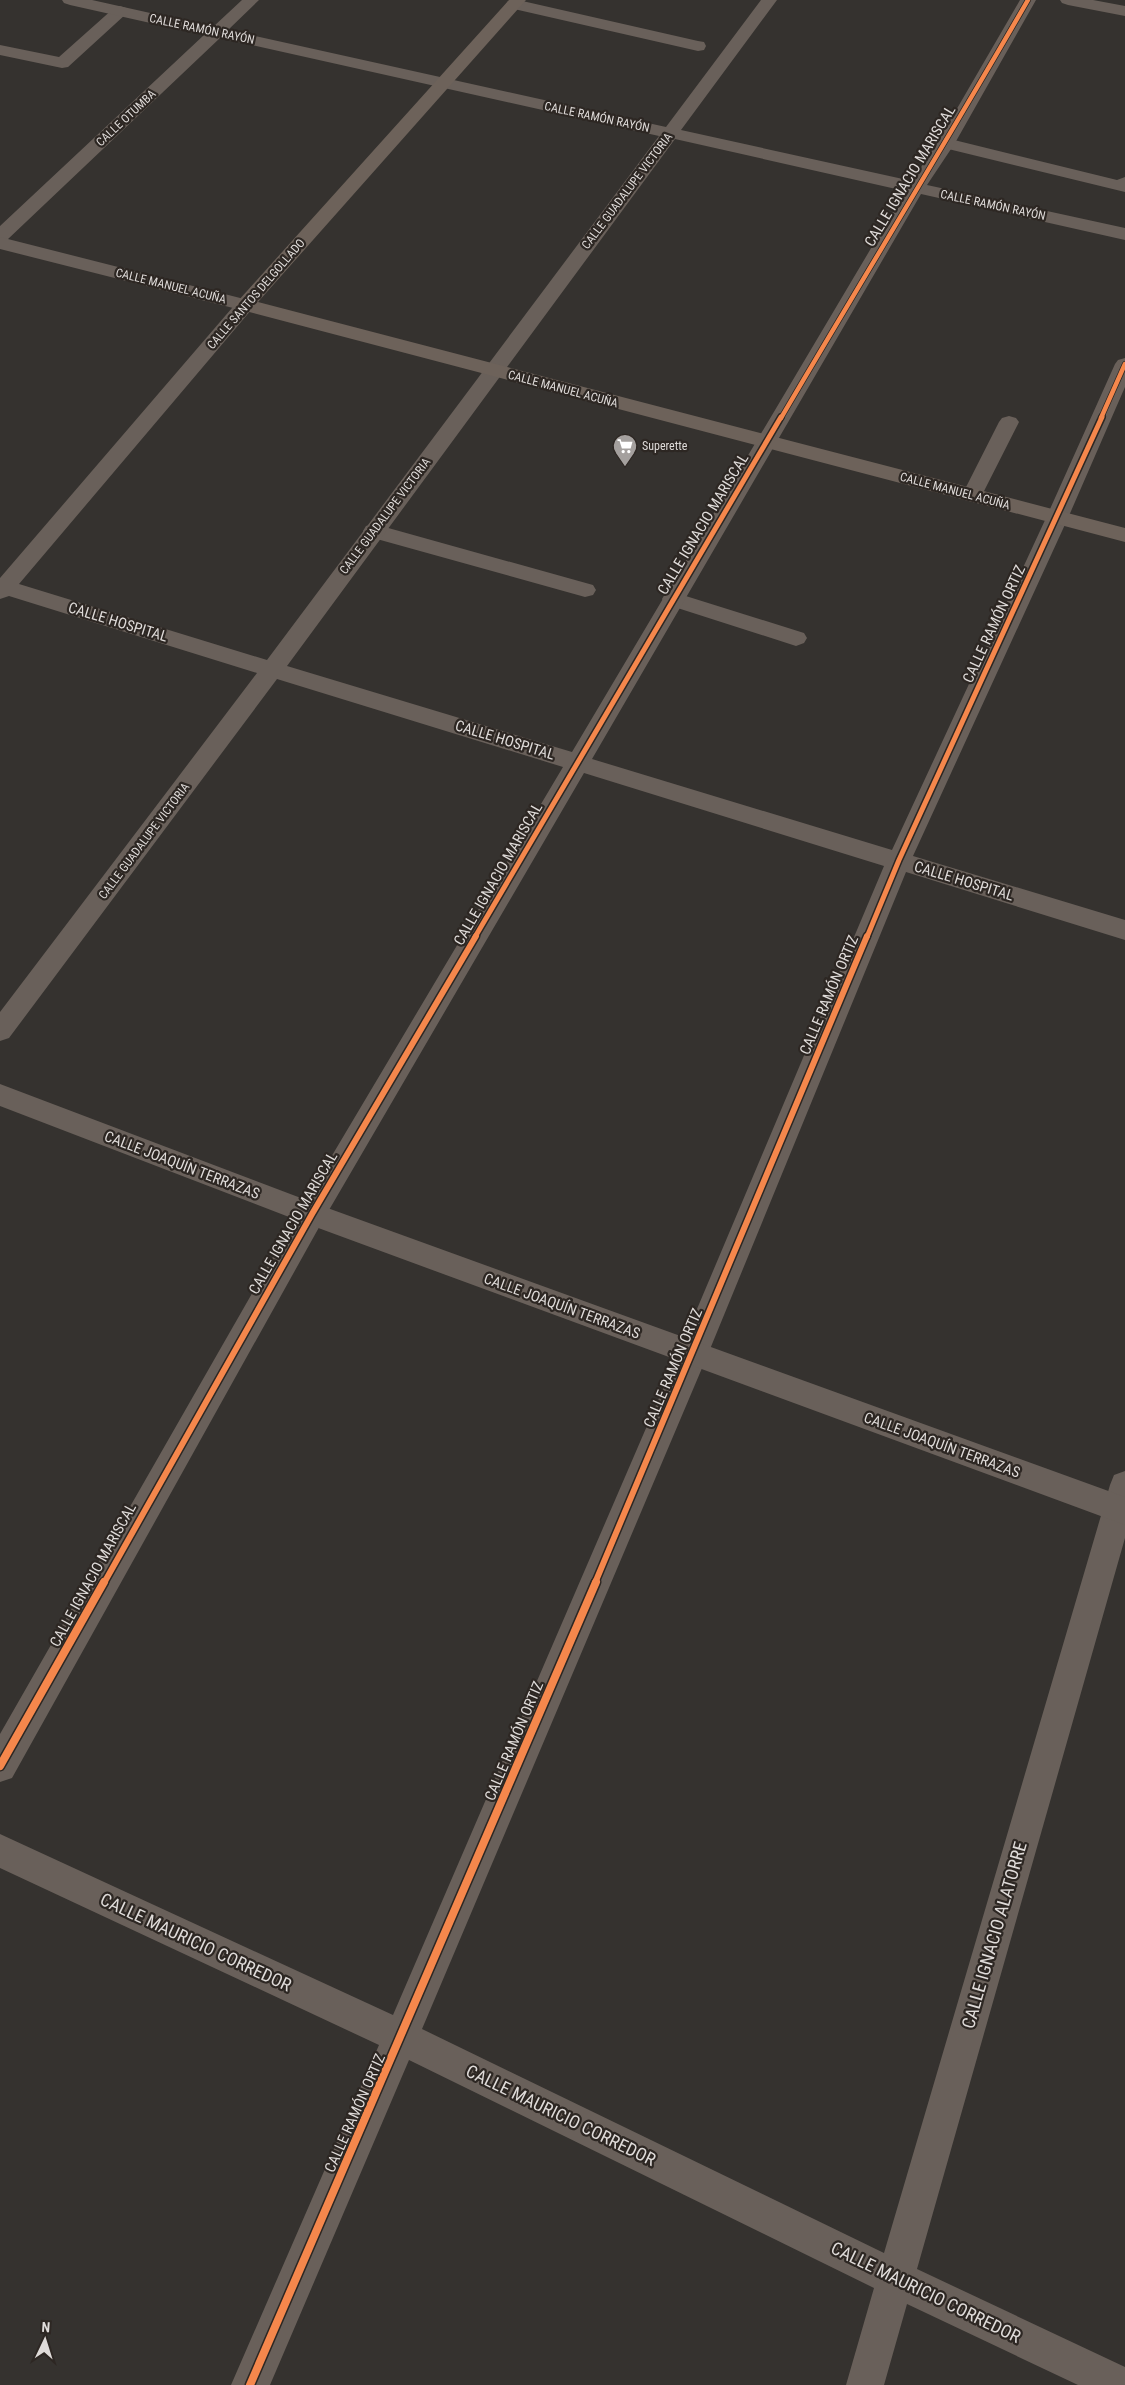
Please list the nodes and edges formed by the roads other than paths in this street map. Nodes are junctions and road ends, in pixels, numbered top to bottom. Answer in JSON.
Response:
{"nodes":[{"id":1,"x":70,"y":0,"type":"edge"},
{"id":2,"x":251,"y":0,"type":"edge"},
{"id":3,"x":769,"y":0,"type":"edge"},
{"id":4,"x":1028,"y":0,"type":"edge"},
{"id":5,"x":1068,"y":0,"type":"edge"},
{"id":6,"x":516,"y":2,"type":"edge"},
{"id":7,"x":120,"y":11,"type":"junction"},
{"id":8,"x":1125,"y":11,"type":"edge"},
{"id":9,"x":218,"y":32,"type":"junction"},
{"id":10,"x":698,"y":46,"type":"dead end"},
{"id":11,"x":0,"y":50,"type":"edge"},
{"id":12,"x":442,"y":84,"type":"junction"},
{"id":13,"x":670,"y":133,"type":"junction"},
{"id":14,"x":946,"y":142,"type":"junction"},
{"id":15,"x":1124,"y":187,"type":"edge"},
{"id":16,"x":916,"y":188,"type":"junction"},
{"id":17,"x":1125,"y":234,"type":"edge"},
{"id":18,"x":0,"y":236,"type":"edge"},
{"id":19,"x":0,"y":243,"type":"edge"},
{"id":20,"x":245,"y":305,"type":"junction"},
{"id":21,"x":1125,"y":364,"type":"edge"},
{"id":22,"x":493,"y":370,"type":"junction"},
{"id":23,"x":1009,"y":422,"type":"dead end"},
{"id":24,"x":766,"y":442,"type":"junction"},
{"id":25,"x":972,"y":495,"type":"junction"},
{"id":26,"x":1057,"y":518,"type":"junction"},
{"id":27,"x":374,"y":531,"type":"junction"},
{"id":28,"x":1125,"y":535,"type":"edge"},
{"id":29,"x":1,"y":589,"type":"edge"},
{"id":30,"x":585,"y":590,"type":"dead end"},
{"id":31,"x":672,"y":599,"type":"junction"},
{"id":32,"x":796,"y":638,"type":"dead end"},
{"id":33,"x":270,"y":669,"type":"junction"},
{"id":34,"x":577,"y":762,"type":"junction"},
{"id":35,"x":899,"y":860,"type":"junction"},
{"id":36,"x":1125,"y":930,"type":"edge"},
{"id":37,"x":0,"y":1031,"type":"edge"},
{"id":38,"x":0,"y":1096,"type":"edge"},
{"id":39,"x":312,"y":1214,"type":"junction"},
{"id":40,"x":693,"y":1354,"type":"junction"},
{"id":41,"x":1123,"y":1502,"type":"edge"},
{"id":42,"x":0,"y":1766,"type":"edge"},
{"id":43,"x":0,"y":1851,"type":"edge"},
{"id":44,"x":401,"y":2037,"type":"junction"},
{"id":45,"x":895,"y":2278,"type":"junction"},
{"id":46,"x":250,"y":2385,"type":"edge"},
{"id":47,"x":865,"y":2385,"type":"edge"},
{"id":48,"x":1120,"y":2385,"type":"edge"}],
"edges":[{"from":1,"to":7,"type":"street","name":"CALLE RAMÓN RAYÓN"},
{"from":2,"to":9,"type":"street","name":"CALLE OTUMBA"},
{"from":3,"to":13,"type":"street","name":"CALLE GUADALUPE VICTORIA"},
{"from":4,"to":14,"type":"street","name":"CALLE IGNACIO MARISCAL"},
{"from":5,"to":8,"type":"street"},
{"from":6,"to":10,"type":"street"},
{"from":6,"to":12,"type":"main road","name":"CALLE SANTOS DELGOLLADO"},
{"from":7,"to":9,"type":"street","name":"CALLE RAMÓN RAYÓN"},
{"from":7,"to":11,"type":"street"},
{"from":9,"to":12,"type":"street","name":"CALLE RAMÓN RAYÓN"},
{"from":9,"to":18,"type":"street","name":"CALLE OTUMBA"},
{"from":12,"to":13,"type":"street","name":"CALLE RAMÓN RAYÓN"},
{"from":12,"to":20,"type":"main road","name":"CALLE SANTOS DELGOLLADO"},
{"from":13,"to":16,"type":"street","name":"CALLE RAMÓN RAYÓN"},
{"from":13,"to":22,"type":"street","name":"CALLE GUADALUPE VICTORIA"},
{"from":14,"to":15,"type":"street"},
{"from":14,"to":16,"type":"street","name":"CALLE IGNACIO MARISCAL"},
{"from":16,"to":17,"type":"street","name":"CALLE RAMÓN RAYÓN"},
{"from":16,"to":24,"type":"street","name":"CALLE IGNACIO MARISCAL"},
{"from":19,"to":20,"type":"street","name":"CALLE MANUEL ACUÑA"},
{"from":20,"to":22,"type":"main road","name":"CALLE MANUEL ACUÑA"},
{"from":20,"to":29,"type":"street","name":"CALLE SANTOS DELGOLLADO"},
{"from":21,"to":26,"type":"street","name":"CALLE RAMÓN ORTIZ"},
{"from":22,"to":24,"type":"main road","name":"CALLE MANUEL ACUÑA"},
{"from":22,"to":27,"type":"street","name":"CALLE GUADALUPE VICTORIA"},
{"from":23,"to":25,"type":"street"},
{"from":24,"to":25,"type":"main road","name":"CALLE MANUEL ACUÑA"},
{"from":24,"to":31,"type":"street","name":"CALLE IGNACIO MARISCAL"},
{"from":25,"to":26,"type":"main road","name":"CALLE MANUEL ACUÑA"},
{"from":26,"to":28,"type":"main road","name":"CALLE MANUEL ACUÑA"},
{"from":26,"to":35,"type":"street","name":"CALLE RAMÓN ORTIZ"},
{"from":27,"to":30,"type":"street"},
{"from":27,"to":33,"type":"street","name":"CALLE GUADALUPE VICTORIA"},
{"from":29,"to":33,"type":"street","name":"CALLE HOSPITAL"},
{"from":31,"to":32,"type":"street"},
{"from":31,"to":34,"type":"street","name":"CALLE IGNACIO MARISCAL"},
{"from":33,"to":34,"type":"street","name":"CALLE HOSPITAL"},
{"from":33,"to":37,"type":"street","name":"CALLE GUADALUPE VICTORIA"},
{"from":34,"to":35,"type":"street","name":"CALLE HOSPITAL"},
{"from":34,"to":39,"type":"street","name":"CALLE IGNACIO MARISCAL"},
{"from":35,"to":36,"type":"street","name":"CALLE HOSPITAL"},
{"from":35,"to":40,"type":"street","name":"CALLE RAMÓN ORTIZ"},
{"from":38,"to":39,"type":"street","name":"CALLE JOAQUÍN TERRAZAS"},
{"from":39,"to":40,"type":"street","name":"CALLE JOAQUÍN TERRAZAS"},
{"from":39,"to":42,"type":"street","name":"CALLE IGNACIO MARISCAL"},
{"from":40,"to":41,"type":"street","name":"CALLE JOAQUÍN TERRAZAS"},
{"from":40,"to":44,"type":"street","name":"CALLE RAMÓN ORTIZ"},
{"from":41,"to":45,"type":"street","name":"CALLE IGNACIO ALATORRE"},
{"from":43,"to":44,"type":"street","name":"CALLE MAURICIO CORREDOR"},
{"from":44,"to":45,"type":"street","name":"CALLE MAURICIO CORREDOR"},
{"from":44,"to":46,"type":"street","name":"CALLE RAMÓN ORTIZ"},
{"from":45,"to":47,"type":"street","name":"CALLE IGNACIO ALATORRE"},
{"from":45,"to":48,"type":"street","name":"CALLE MAURICIO CORREDOR"}]}
